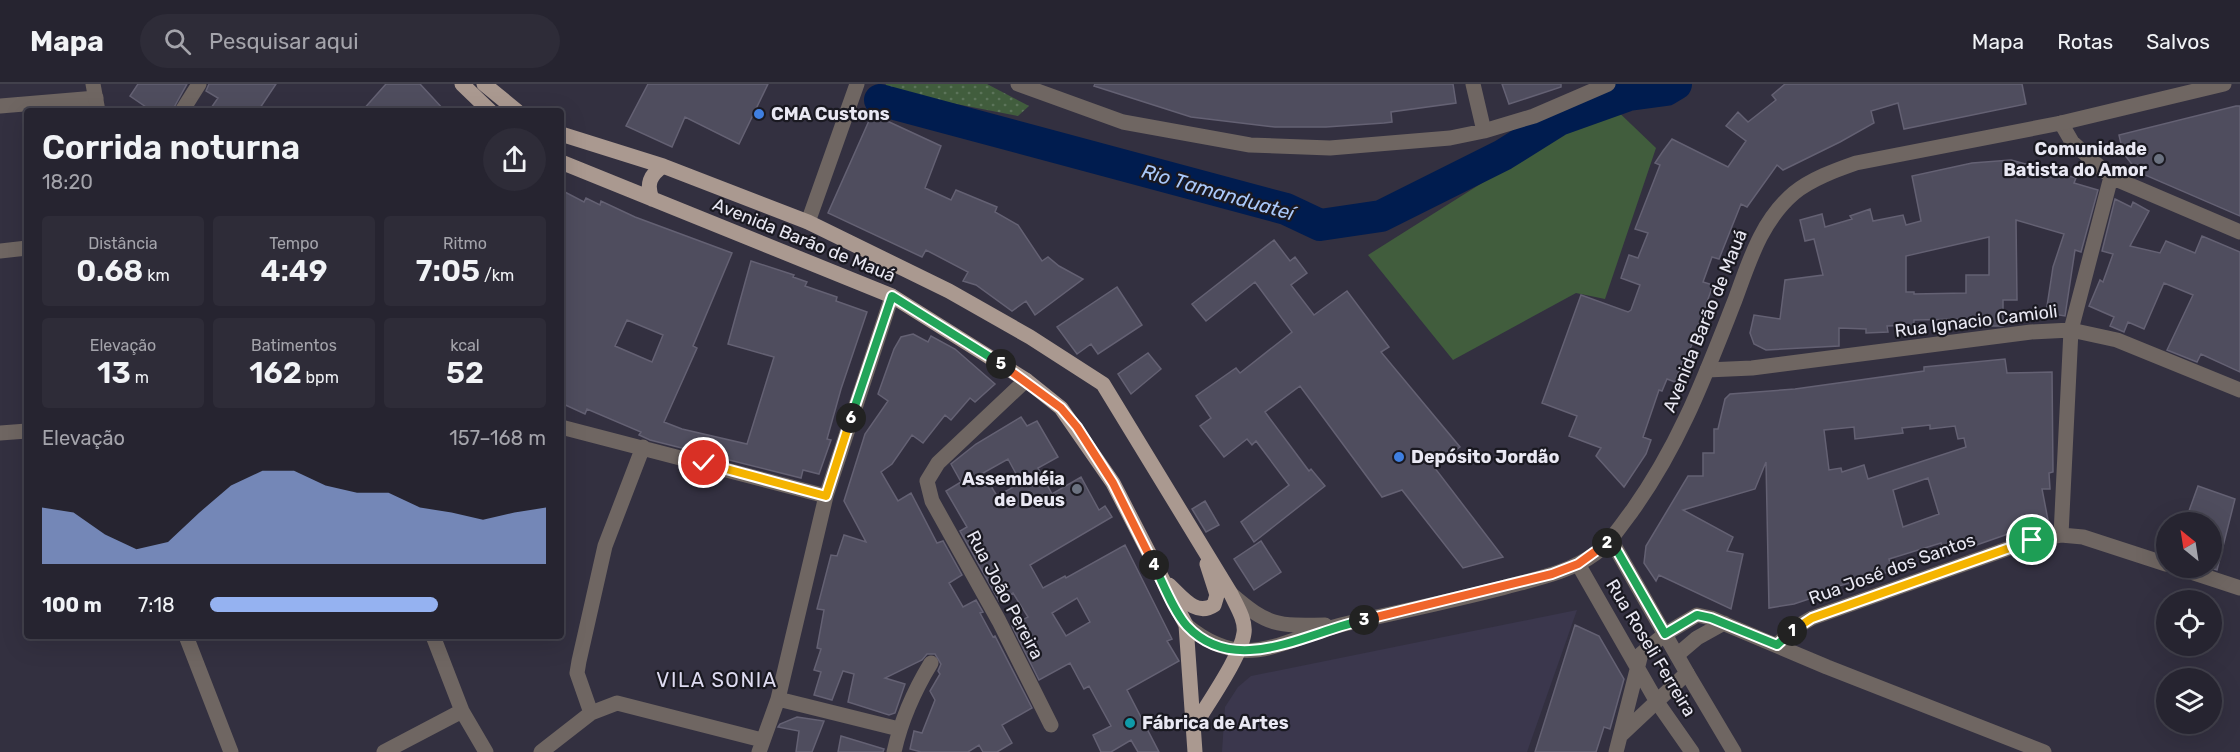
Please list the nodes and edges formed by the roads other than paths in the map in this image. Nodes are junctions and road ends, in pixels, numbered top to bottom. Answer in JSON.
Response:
{"nodes":[{"id":1,"x":199,"y":84,"type":"edge"},
{"id":2,"x":462,"y":84,"type":"edge"},
{"id":3,"x":484,"y":84,"type":"edge"},
{"id":4,"x":857,"y":84,"type":"edge"},
{"id":5,"x":1018,"y":84,"type":"edge"},
{"id":6,"x":1473,"y":84,"type":"edge"},
{"id":7,"x":1608,"y":84,"type":"edge"},
{"id":8,"x":2224,"y":84,"type":"edge"},
{"id":9,"x":1051,"y":90,"type":"edge"},
{"id":10,"x":95,"y":98,"type":"edge"},
{"id":11,"x":0,"y":106,"type":"edge"},
{"id":12,"x":184,"y":108,"type":"edge"},
{"id":13,"x":487,"y":108,"type":"edge"},
{"id":14,"x":513,"y":108,"type":"edge"},
{"id":15,"x":2061,"y":123,"type":"junction"},
{"id":16,"x":1484,"y":131,"type":"junction"},
{"id":17,"x":564,"y":135,"type":"edge"},
{"id":18,"x":564,"y":163,"type":"edge"},
{"id":19,"x":663,"y":166,"type":"junction"},
{"id":20,"x":2111,"y":177,"type":"junction"},
{"id":21,"x":652,"y":200,"type":"junction"},
{"id":22,"x":808,"y":222,"type":"junction"},
{"id":23,"x":2240,"y":232,"type":"edge"},
{"id":24,"x":24,"y":248,"type":"edge"},
{"id":25,"x":0,"y":250,"type":"edge"},
{"id":26,"x":892,"y":296,"type":"junction"},
{"id":27,"x":2071,"y":330,"type":"junction"},
{"id":28,"x":1707,"y":370,"type":"junction"},
{"id":29,"x":1026,"y":380,"type":"junction"},
{"id":30,"x":2240,"y":390,"type":"edge"},
{"id":31,"x":564,"y":428,"type":"edge"},
{"id":32,"x":24,"y":431,"type":"edge"},
{"id":33,"x":0,"y":433,"type":"edge"},
{"id":34,"x":642,"y":447,"type":"junction"},
{"id":35,"x":826,"y":496,"type":"junction"},
{"id":36,"x":2061,"y":535,"type":"junction"},
{"id":37,"x":1611,"y":540,"type":"junction"},
{"id":38,"x":1209,"y":557,"type":"junction"},
{"id":39,"x":2156,"y":561,"type":"edge"},
{"id":40,"x":1578,"y":564,"type":"junction"},
{"id":41,"x":1160,"y":577,"type":"junction"},
{"id":42,"x":2210,"y":578,"type":"edge"},
{"id":43,"x":2240,"y":588,"type":"edge"},
{"id":44,"x":1231,"y":594,"type":"junction"},
{"id":45,"x":1724,"y":623,"type":"junction"},
{"id":46,"x":1186,"y":625,"type":"junction"},
{"id":47,"x":1340,"y":625,"type":"junction"},
{"id":48,"x":1665,"y":634,"type":"junction"},
{"id":49,"x":187,"y":639,"type":"edge"},
{"id":50,"x":434,"y":639,"type":"edge"},
{"id":51,"x":1777,"y":645,"type":"junction"},
{"id":52,"x":1238,"y":652,"type":"junction"},
{"id":53,"x":1677,"y":655,"type":"junction"},
{"id":54,"x":931,"y":663,"type":"dead end"},
{"id":55,"x":1637,"y":664,"type":"junction"},
{"id":56,"x":1687,"y":673,"type":"junction"},
{"id":57,"x":778,"y":699,"type":"junction"},
{"id":58,"x":1657,"y":702,"type":"junction"},
{"id":59,"x":462,"y":711,"type":"junction"},
{"id":60,"x":591,"y":713,"type":"junction"},
{"id":61,"x":1051,"y":725,"type":"dead end"},
{"id":62,"x":1194,"y":727,"type":"junction"},
{"id":63,"x":899,"y":729,"type":"junction"},
{"id":64,"x":1621,"y":735,"type":"junction"},
{"id":65,"x":761,"y":746,"type":"edge"},
{"id":66,"x":231,"y":752,"type":"edge"},
{"id":67,"x":384,"y":752,"type":"edge"},
{"id":68,"x":486,"y":752,"type":"edge"},
{"id":69,"x":541,"y":752,"type":"edge"},
{"id":70,"x":894,"y":752,"type":"edge"},
{"id":71,"x":1195,"y":752,"type":"edge"},
{"id":72,"x":1616,"y":752,"type":"edge"},
{"id":73,"x":1692,"y":752,"type":"edge"},
{"id":74,"x":1734,"y":752,"type":"edge"},
{"id":75,"x":2044,"y":752,"type":"edge"}],
"edges":[{"from":1,"to":12,"type":"street"},
{"from":2,"to":13,"type":"main road"},
{"from":3,"to":14,"type":"main road"},
{"from":4,"to":22,"type":"street"},
{"from":5,"to":9,"type":"street"},
{"from":6,"to":16,"type":"street"},
{"from":7,"to":16,"type":"street"},
{"from":8,"to":15,"type":"street","name":"Avenida Barão de Mauá"},
{"from":9,"to":16,"type":"street"},
{"from":10,"to":11,"type":"street"},
{"from":15,"to":20,"type":"street"},
{"from":15,"to":28,"type":"street","name":"Avenida Barão de Mauá"},
{"from":17,"to":19,"type":"main road","name":"Avenida Barão de Mauá"},
{"from":18,"to":21,"type":"main road","name":"Avenida Barão de Mauá"},
{"from":19,"to":21,"type":"main road"},
{"from":19,"to":22,"type":"main road","name":"Avenida Barão de Mauá"},
{"from":20,"to":23,"type":"street"},
{"from":20,"to":27,"type":"street"},
{"from":21,"to":26,"type":"main road","name":"Avenida Barão de Mauá"},
{"from":22,"to":38,"type":"main road","name":"Avenida Barão de Mauá"},
{"from":24,"to":25,"type":"street"},
{"from":26,"to":29,"type":"main road","name":"Avenida Barão de Mauá"},
{"from":26,"to":35,"type":"street"},
{"from":27,"to":28,"type":"street","name":"Rua Ignacio Camioli"},
{"from":27,"to":30,"type":"street","name":"Rua Ignacio Camioli"},
{"from":27,"to":36,"type":"street"},
{"from":28,"to":37,"type":"street","name":"Avenida Barão de Mauá"},
{"from":29,"to":41,"type":"main road","name":"Avenida Barão de Mauá"},
{"from":29,"to":61,"type":"street","name":"Rua João Pereira"},
{"from":31,"to":34,"type":"street"},
{"from":32,"to":33,"type":"street"},
{"from":34,"to":35,"type":"street"},
{"from":34,"to":60,"type":"street"},
{"from":35,"to":57,"type":"street"},
{"from":36,"to":39,"type":"street","name":"Rua José dos Santos"},
{"from":36,"to":51,"type":"street","name":"Rua José dos Santos"},
{"from":37,"to":40,"type":"street","name":"Avenida Barão de Mauá"},
{"from":37,"to":48,"type":"street","name":"Rua Roseli Ferreira"},
{"from":38,"to":41,"type":"main road"},
{"from":38,"to":44,"type":"main road","name":"Avenida Barão de Mauá"},
{"from":40,"to":47,"type":"street","name":"Avenida Barão de Mauá"},
{"from":40,"to":55,"type":"street","name":"Rua Roseli Ferreira"},
{"from":41,"to":46,"type":"main road","name":"Avenida Barão de Mauá"},
{"from":42,"to":43,"type":"street"},
{"from":44,"to":47,"type":"street","name":"Avenida Barão de Mauá"},
{"from":44,"to":52,"type":"main road"},
{"from":45,"to":48,"type":"street"},
{"from":45,"to":51,"type":"street"},
{"from":45,"to":53,"type":"street"},
{"from":46,"to":52,"type":"street","name":"Avenida Barão de Mauá"},
{"from":46,"to":62,"type":"main road"},
{"from":47,"to":52,"type":"street","name":"Avenida Barão de Mauá"},
{"from":48,"to":53,"type":"street","name":"Rua Roseli Ferreira"},
{"from":48,"to":55,"type":"street"},
{"from":49,"to":66,"type":"street"},
{"from":50,"to":59,"type":"street"},
{"from":51,"to":75,"type":"street"},
{"from":52,"to":62,"type":"main road"},
{"from":53,"to":56,"type":"street","name":"Rua Roseli Ferreira"},
{"from":54,"to":63,"type":"street"},
{"from":55,"to":58,"type":"street","name":"Rua Roseli Ferreira"},
{"from":55,"to":64,"type":"street"},
{"from":56,"to":58,"type":"street"},
{"from":56,"to":74,"type":"street","name":"Rua Roseli Ferreira"},
{"from":57,"to":63,"type":"street"},
{"from":57,"to":65,"type":"street"},
{"from":58,"to":64,"type":"street"},
{"from":58,"to":73,"type":"street","name":"Rua Roseli Ferreira"},
{"from":59,"to":67,"type":"street"},
{"from":59,"to":68,"type":"street"},
{"from":60,"to":65,"type":"street"},
{"from":60,"to":69,"type":"street"},
{"from":62,"to":71,"type":"main road"},
{"from":63,"to":70,"type":"street"},
{"from":64,"to":72,"type":"street"}]}
